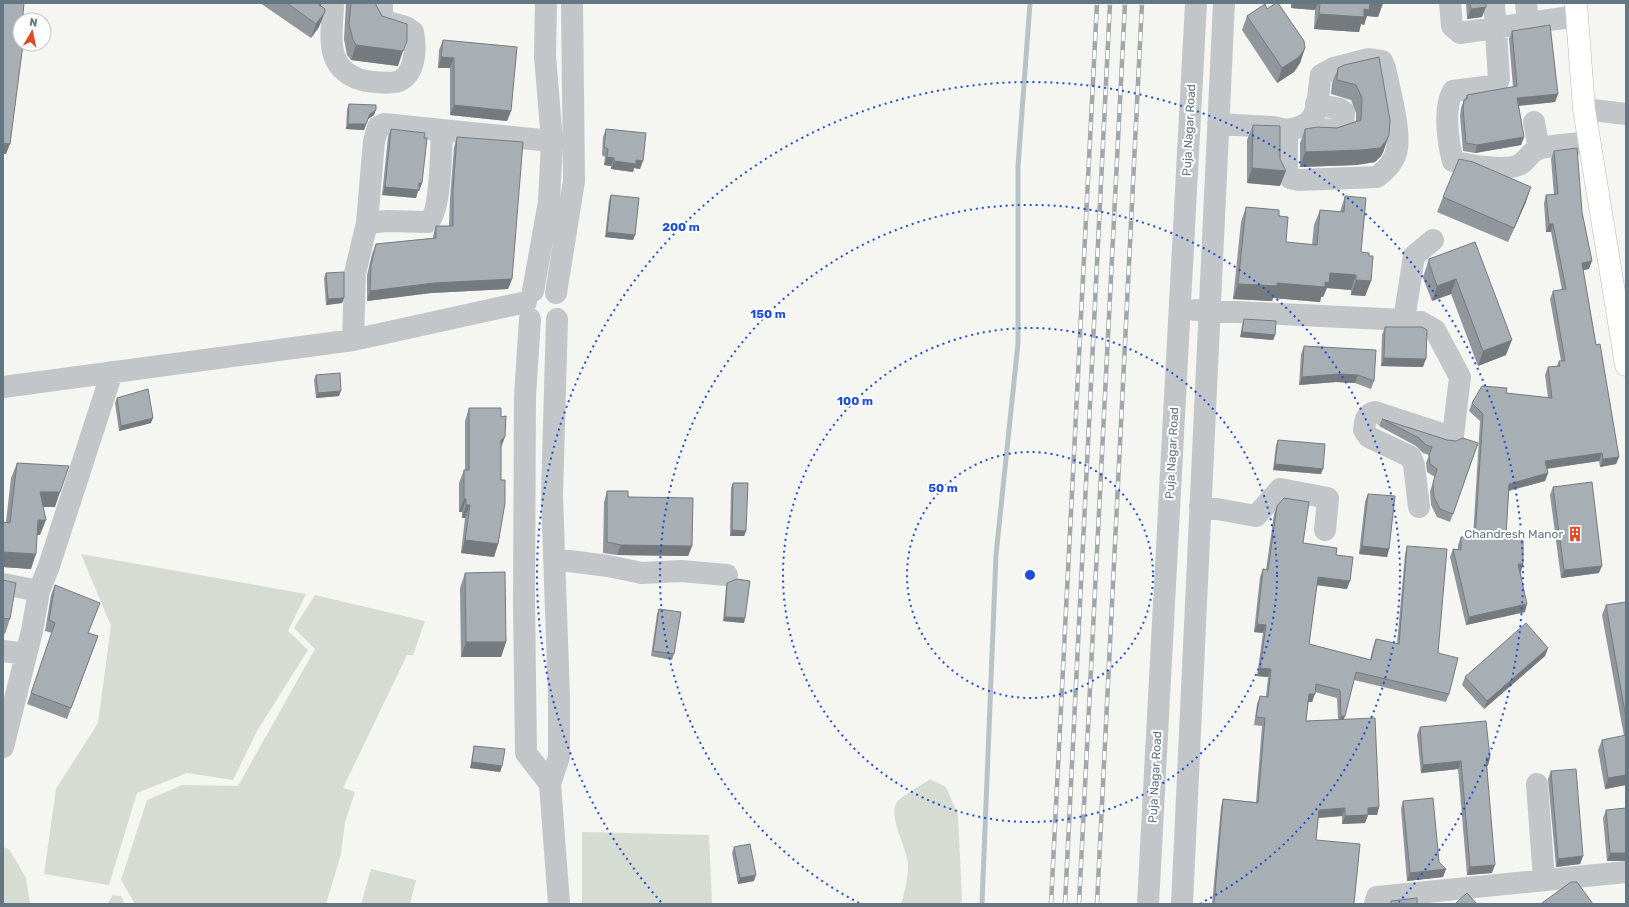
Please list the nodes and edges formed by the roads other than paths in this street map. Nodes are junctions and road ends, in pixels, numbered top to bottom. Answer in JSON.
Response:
{"nodes":[{"id":1,"x":333,"y":3,"type":"edge"},
{"id":2,"x":382,"y":3,"type":"edge"},
{"id":3,"x":546,"y":3,"type":"edge"},
{"id":4,"x":572,"y":3,"type":"edge"},
{"id":5,"x":1196,"y":3,"type":"edge"},
{"id":6,"x":1224,"y":3,"type":"edge"},
{"id":7,"x":1450,"y":3,"type":"edge"},
{"id":8,"x":1494,"y":3,"type":"edge"},
{"id":9,"x":1576,"y":10,"type":"edge"},
{"id":10,"x":1527,"y":13,"type":"edge"},
{"id":11,"x":1495,"y":27,"type":"junction"},
{"id":12,"x":545,"y":56,"type":"junction"},
{"id":13,"x":571,"y":57,"type":"junction"},
{"id":14,"x":1316,"y":104,"type":"junction"},
{"id":15,"x":1584,"y":109,"type":"junction"},
{"id":16,"x":1626,"y":114,"type":"edge"},
{"id":17,"x":1534,"y":122,"type":"dead end"},
{"id":18,"x":1218,"y":124,"type":"junction"},
{"id":19,"x":1296,"y":127,"type":"junction"},
{"id":20,"x":442,"y":130,"type":"junction"},
{"id":21,"x":552,"y":141,"type":"junction"},
{"id":22,"x":1590,"y":142,"type":"junction"},
{"id":23,"x":1539,"y":149,"type":"junction"},
{"id":24,"x":367,"y":223,"type":"junction"},
{"id":25,"x":1433,"y":240,"type":"dead end"},
{"id":26,"x":556,"y":292,"type":"junction"},
{"id":27,"x":530,"y":304,"type":"junction"},
{"id":28,"x":1180,"y":310,"type":"junction"},
{"id":29,"x":1209,"y":311,"type":"junction"},
{"id":30,"x":558,"y":319,"type":"junction"},
{"id":31,"x":1404,"y":320,"type":"junction"},
{"id":32,"x":353,"y":340,"type":"junction"},
{"id":33,"x":1626,"y":365,"type":"edge"},
{"id":34,"x":112,"y":372,"type":"junction"},
{"id":35,"x":3,"y":387,"type":"edge"},
{"id":36,"x":524,"y":494,"type":"junction"},
{"id":37,"x":552,"y":495,"type":"junction"},
{"id":38,"x":1200,"y":506,"type":"junction"},
{"id":39,"x":1419,"y":507,"type":"dead end"},
{"id":40,"x":1325,"y":530,"type":"dead end"},
{"id":41,"x":554,"y":559,"type":"junction"},
{"id":42,"x":727,"y":575,"type":"dead end"},
{"id":43,"x":3,"y":584,"type":"edge"},
{"id":44,"x":39,"y":591,"type":"junction"},
{"id":45,"x":3,"y":651,"type":"edge"},
{"id":46,"x":26,"y":654,"type":"junction"},
{"id":47,"x":525,"y":695,"type":"junction"},
{"id":48,"x":559,"y":698,"type":"junction"},
{"id":49,"x":3,"y":747,"type":"edge"},
{"id":50,"x":550,"y":784,"type":"junction"},
{"id":51,"x":1537,"y":784,"type":"dead end"},
{"id":52,"x":1626,"y":872,"type":"edge"},
{"id":53,"x":1544,"y":880,"type":"junction"},
{"id":54,"x":558,"y":904,"type":"edge"},
{"id":55,"x":1148,"y":904,"type":"edge"},
{"id":56,"x":1182,"y":904,"type":"edge"},
{"id":57,"x":1375,"y":904,"type":"edge"}],
"edges":[{"from":1,"to":2,"type":"street"},
{"from":3,"to":12,"type":"street"},
{"from":4,"to":13,"type":"street"},
{"from":5,"to":28,"type":"street","name":"Puja Nagar Road"},
{"from":6,"to":18,"type":"street"},
{"from":7,"to":11,"type":"street"},
{"from":8,"to":11,"type":"street"},
{"from":9,"to":10,"type":"street"},
{"from":9,"to":15,"type":"main road"},
{"from":10,"to":11,"type":"street"},
{"from":11,"to":23,"type":"street"},
{"from":12,"to":13,"type":"street"},
{"from":12,"to":21,"type":"street"},
{"from":13,"to":26,"type":"street"},
{"from":14,"to":19,"type":"street"},
{"from":14,"to":19,"type":"street"},
{"from":14,"to":19,"type":"street"},
{"from":15,"to":16,"type":"street"},
{"from":15,"to":22,"type":"main road"},
{"from":17,"to":23,"type":"street"},
{"from":18,"to":19,"type":"street"},
{"from":18,"to":29,"type":"street"},
{"from":20,"to":21,"type":"street"},
{"from":20,"to":24,"type":"street"},
{"from":20,"to":24,"type":"street"},
{"from":21,"to":27,"type":"street"},
{"from":22,"to":23,"type":"street"},
{"from":22,"to":33,"type":"main road"},
{"from":24,"to":32,"type":"street"},
{"from":25,"to":31,"type":"street"},
{"from":26,"to":27,"type":"street"},
{"from":26,"to":30,"type":"street"},
{"from":27,"to":30,"type":"street"},
{"from":27,"to":32,"type":"street"},
{"from":27,"to":36,"type":"street"},
{"from":28,"to":29,"type":"street"},
{"from":28,"to":55,"type":"street","name":"Puja Nagar Road"},
{"from":29,"to":31,"type":"street"},
{"from":29,"to":38,"type":"street"},
{"from":30,"to":37,"type":"street"},
{"from":31,"to":39,"type":"street"},
{"from":32,"to":34,"type":"street"},
{"from":34,"to":35,"type":"street"},
{"from":34,"to":44,"type":"street"},
{"from":36,"to":37,"type":"street"},
{"from":36,"to":47,"type":"street"},
{"from":37,"to":41,"type":"street"},
{"from":38,"to":40,"type":"street"},
{"from":38,"to":56,"type":"street"},
{"from":41,"to":42,"type":"street"},
{"from":41,"to":48,"type":"street"},
{"from":43,"to":44,"type":"street"},
{"from":44,"to":46,"type":"street"},
{"from":45,"to":46,"type":"street"},
{"from":46,"to":49,"type":"street"},
{"from":47,"to":48,"type":"street"},
{"from":47,"to":50,"type":"street"},
{"from":48,"to":50,"type":"street"},
{"from":50,"to":54,"type":"street"},
{"from":51,"to":53,"type":"street"},
{"from":52,"to":53,"type":"street"},
{"from":53,"to":57,"type":"street"}]}
